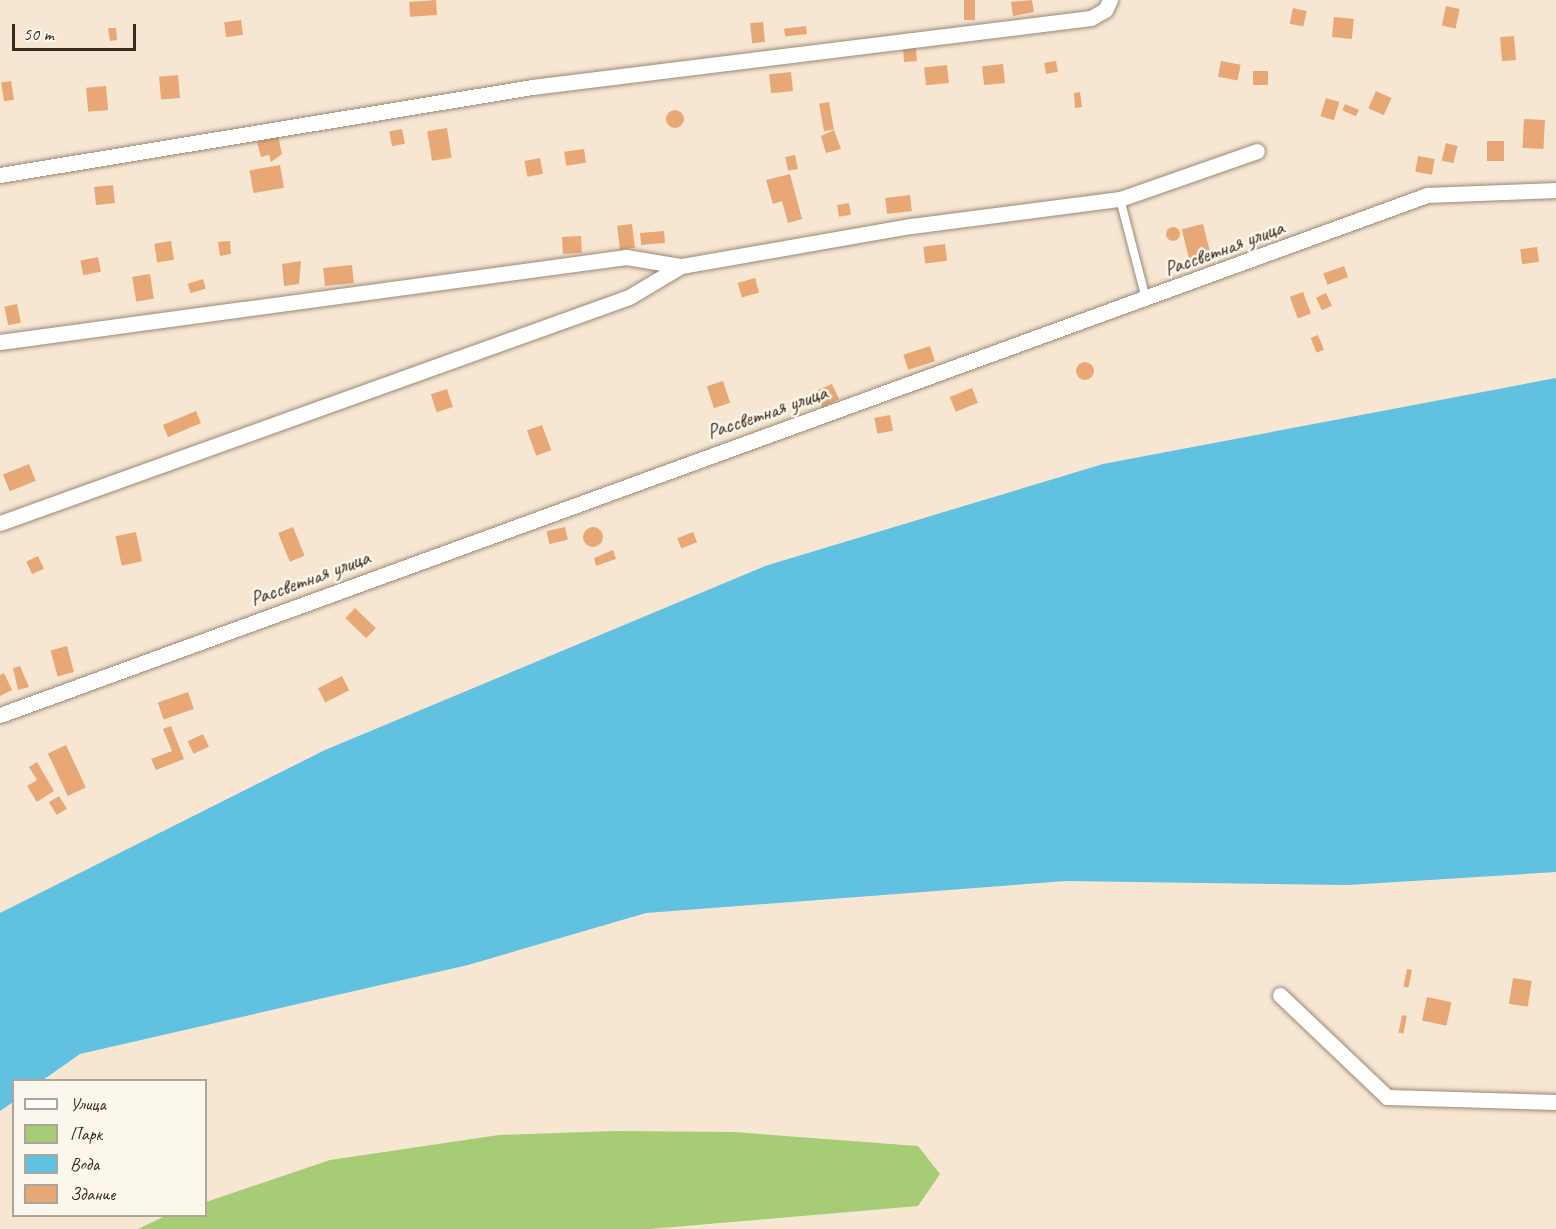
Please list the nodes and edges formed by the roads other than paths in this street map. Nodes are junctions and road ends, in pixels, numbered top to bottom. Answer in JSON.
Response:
{"nodes":[{"id":1,"x":1110,"y":0,"type":"edge"},
{"id":2,"x":1257,"y":151,"type":"dead end"},
{"id":3,"x":0,"y":175,"type":"edge"},
{"id":4,"x":1556,"y":190,"type":"edge"},
{"id":5,"x":1120,"y":199,"type":"junction"},
{"id":6,"x":681,"y":266,"type":"junction"},
{"id":7,"x":1146,"y":299,"type":"junction"},
{"id":8,"x":0,"y":342,"type":"edge"},
{"id":9,"x":0,"y":523,"type":"edge"},
{"id":10,"x":0,"y":715,"type":"edge"},
{"id":11,"x":1280,"y":995,"type":"dead end"},
{"id":12,"x":1556,"y":1102,"type":"edge"}],
"edges":[{"from":1,"to":3,"type":"street"},
{"from":2,"to":5,"type":"street"},
{"from":4,"to":7,"type":"street","name":"Рассветная улица"},
{"from":5,"to":6,"type":"street"},
{"from":5,"to":7,"type":"lane"},
{"from":6,"to":8,"type":"street"},
{"from":6,"to":9,"type":"street"},
{"from":7,"to":10,"type":"street","name":"Рассветная улица"},
{"from":11,"to":12,"type":"street"}]}
